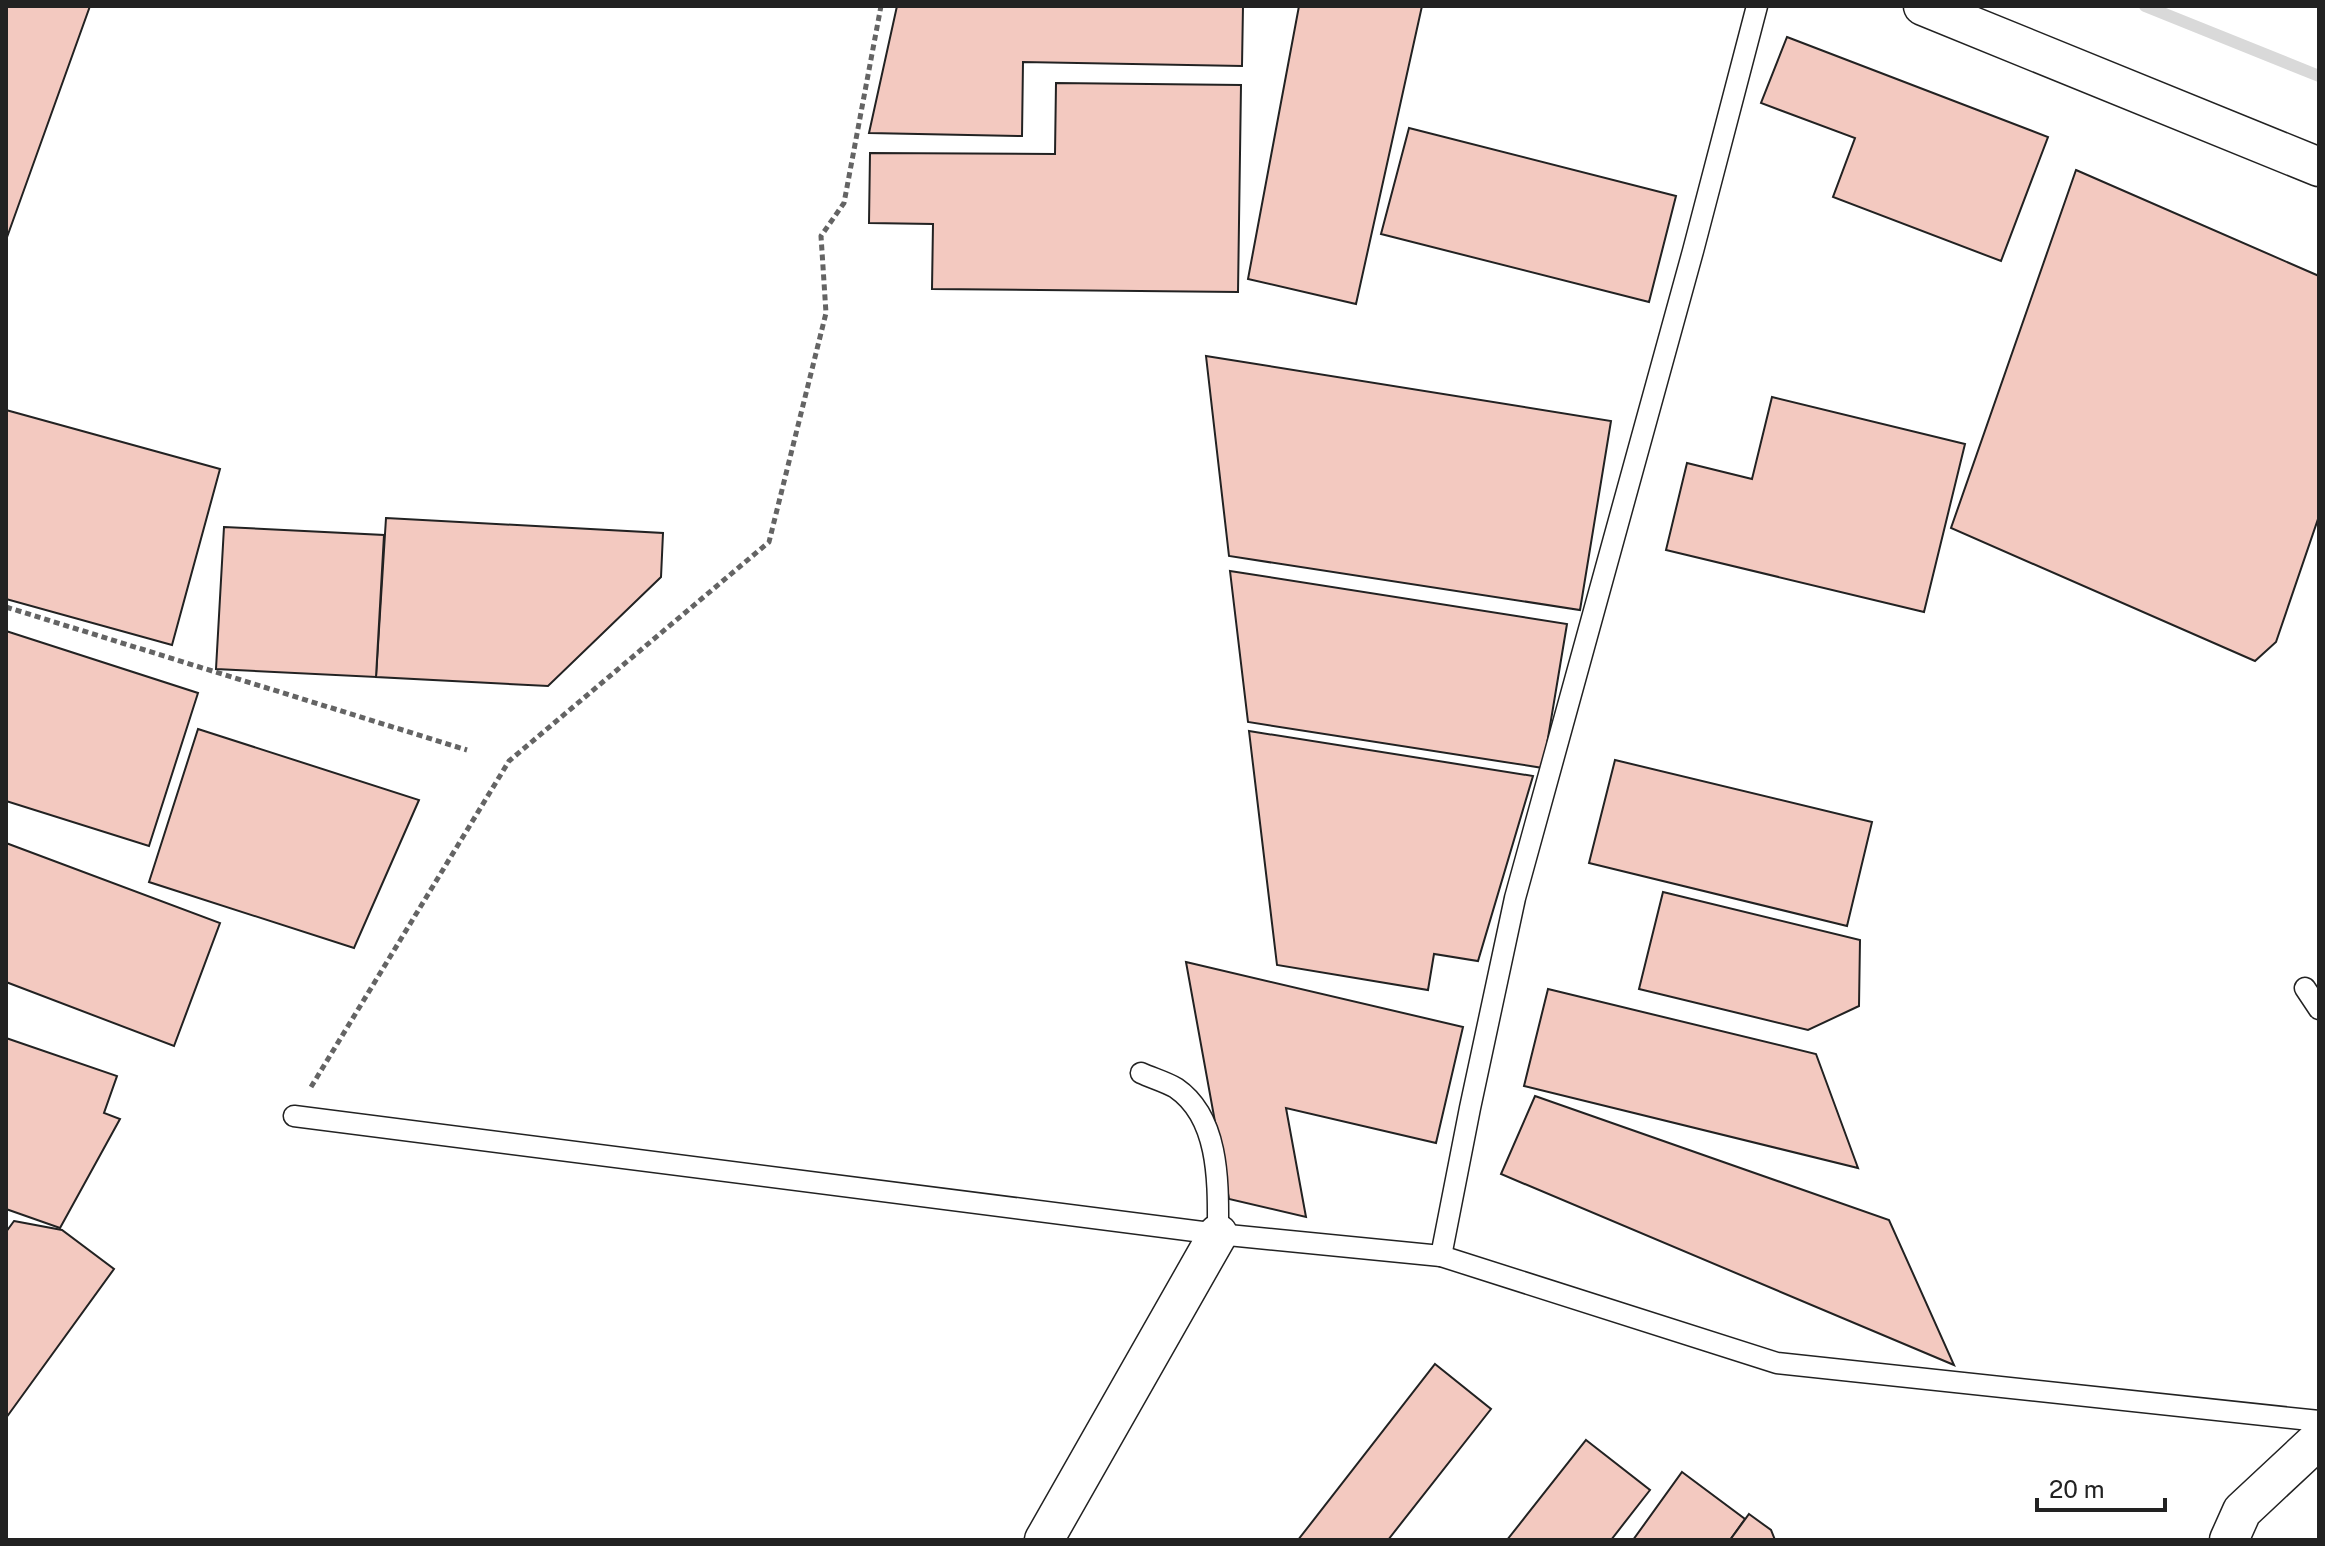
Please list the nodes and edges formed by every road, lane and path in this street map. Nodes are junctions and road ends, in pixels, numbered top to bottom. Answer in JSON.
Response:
{"nodes":[{"id":1,"x":881,"y":6,"type":"edge"},
{"id":2,"x":1757,"y":6,"type":"edge"},
{"id":3,"x":1923,"y":6,"type":"edge"},
{"id":4,"x":2319,"y":167,"type":"edge"},
{"id":5,"x":6,"y":607,"type":"edge"},
{"id":6,"x":467,"y":750,"type":"dead end"},
{"id":7,"x":2305,"y":988,"type":"dead end"},
{"id":8,"x":2319,"y":1009,"type":"edge"},
{"id":9,"x":1141,"y":1073,"type":"dead end"},
{"id":10,"x":294,"y":1116,"type":"joint"},
{"id":11,"x":1218,"y":1234,"type":"junction"},
{"id":12,"x":1441,"y":1256,"type":"junction"},
{"id":13,"x":2319,"y":1421,"type":"edge"},
{"id":14,"x":2319,"y":1439,"type":"edge"},
{"id":15,"x":1044,"y":1540,"type":"edge"},
{"id":16,"x":2229,"y":1540,"type":"edge"}],
"edges":[{"from":1,"to":10,"type":"path"},
{"from":2,"to":12,"type":"lane"},
{"from":3,"to":4,"type":"street"},
{"from":5,"to":6,"type":"path"},
{"from":7,"to":8,"type":"lane"},
{"from":9,"to":11,"type":"lane"},
{"from":10,"to":11,"type":"lane"},
{"from":11,"to":12,"type":"lane"},
{"from":11,"to":15,"type":"street"},
{"from":12,"to":13,"type":"lane"},
{"from":14,"to":16,"type":"street"}]}
